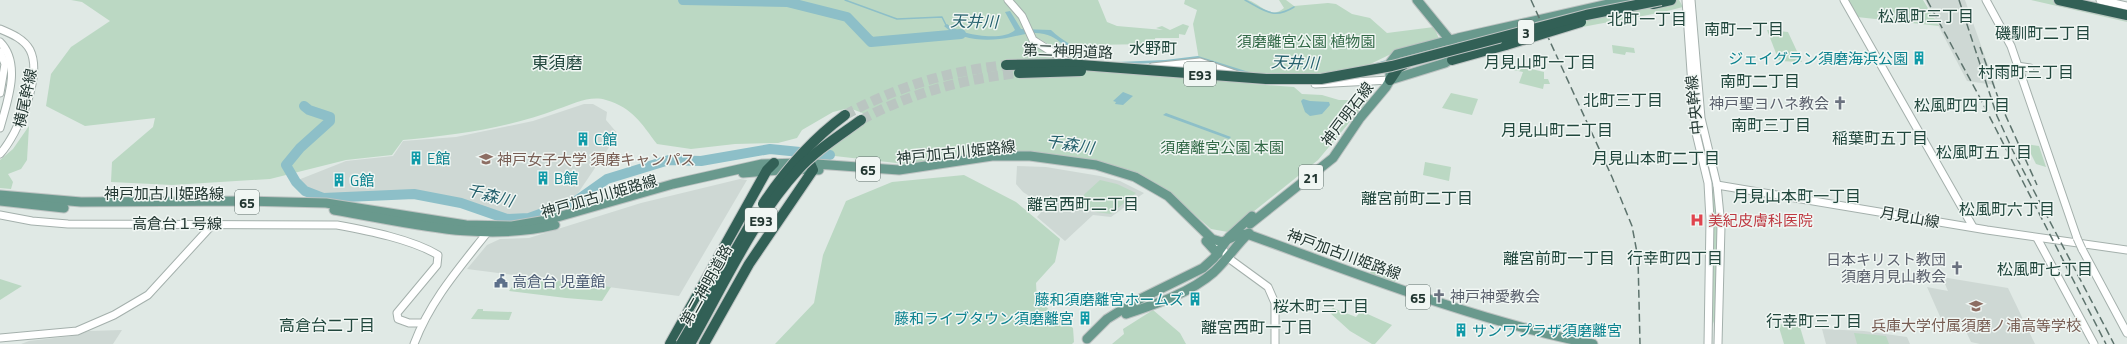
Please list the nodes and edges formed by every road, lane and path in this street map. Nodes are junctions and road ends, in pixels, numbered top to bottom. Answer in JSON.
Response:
{"nodes":[{"id":1,"x":1008,"y":0,"type":"edge"},
{"id":2,"x":1417,"y":0,"type":"edge"},
{"id":3,"x":1626,"y":0,"type":"edge"},
{"id":4,"x":1660,"y":0,"type":"edge"},
{"id":5,"x":1671,"y":0,"type":"edge"},
{"id":6,"x":1686,"y":0,"type":"edge"},
{"id":7,"x":1691,"y":0,"type":"edge"},
{"id":8,"x":1844,"y":0,"type":"edge"},
{"id":9,"x":1986,"y":0,"type":"edge"},
{"id":10,"x":2059,"y":0,"type":"edge"},
{"id":11,"x":2069,"y":0,"type":"edge"},
{"id":12,"x":2100,"y":0,"type":"edge"},
{"id":13,"x":2127,"y":6,"type":"edge"},
{"id":14,"x":2127,"y":13,"type":"edge"},
{"id":15,"x":1601,"y":14,"type":"junction"},
{"id":16,"x":0,"y":29,"type":"edge"},
{"id":17,"x":1537,"y":29,"type":"junction"},
{"id":18,"x":0,"y":42,"type":"edge"},
{"id":19,"x":1453,"y":43,"type":"junction"},
{"id":20,"x":0,"y":52,"type":"edge"},
{"id":21,"x":1452,"y":60,"type":"junction"},
{"id":22,"x":1393,"y":64,"type":"junction"},
{"id":23,"x":1006,"y":65,"type":"tunnel mouth"},
{"id":24,"x":2018,"y":66,"type":"junction"},
{"id":25,"x":2030,"y":68,"type":"dead end"},
{"id":26,"x":1019,"y":73,"type":"tunnel mouth"},
{"id":27,"x":1390,"y":80,"type":"junction"},
{"id":28,"x":0,"y":93,"type":"edge"},
{"id":29,"x":845,"y":116,"type":"tunnel mouth"},
{"id":30,"x":1360,"y":118,"type":"junction"},
{"id":31,"x":861,"y":120,"type":"tunnel mouth"},
{"id":32,"x":0,"y":128,"type":"edge"},
{"id":33,"x":0,"y":154,"type":"edge"},
{"id":34,"x":770,"y":166,"type":"junction"},
{"id":35,"x":811,"y":166,"type":"junction"},
{"id":36,"x":1717,"y":185,"type":"junction"},
{"id":37,"x":0,"y":195,"type":"edge"},
{"id":38,"x":0,"y":201,"type":"edge"},
{"id":39,"x":0,"y":215,"type":"edge"},
{"id":40,"x":214,"y":223,"type":"junction"},
{"id":41,"x":1973,"y":227,"type":"junction"},
{"id":42,"x":1249,"y":229,"type":"junction"},
{"id":43,"x":489,"y":231,"type":"junction"},
{"id":44,"x":2037,"y":238,"type":"junction"},
{"id":45,"x":1209,"y":240,"type":"junction"},
{"id":46,"x":2127,"y":250,"type":"edge"},
{"id":47,"x":1225,"y":254,"type":"junction"},
{"id":48,"x":1204,"y":273,"type":"tunnel mouth"},
{"id":49,"x":1126,"y":314,"type":"junction"},
{"id":50,"x":421,"y":323,"type":"junction"},
{"id":51,"x":2127,"y":333,"type":"edge"},
{"id":52,"x":0,"y":338,"type":"edge"},
{"id":53,"x":1084,"y":342,"type":"edge"},
{"id":54,"x":414,"y":344,"type":"edge"},
{"id":55,"x":670,"y":344,"type":"edge"},
{"id":56,"x":681,"y":344,"type":"edge"},
{"id":57,"x":690,"y":344,"type":"edge"},
{"id":58,"x":704,"y":344,"type":"edge"},
{"id":59,"x":1275,"y":344,"type":"edge"},
{"id":60,"x":1593,"y":344,"type":"edge"},
{"id":61,"x":1708,"y":344,"type":"edge"},
{"id":62,"x":1718,"y":344,"type":"edge"},
{"id":63,"x":2094,"y":344,"type":"edge"}],
"edges":[{"from":1,"to":27,"type":"street"},
{"from":2,"to":19,"type":"main road"},
{"from":3,"to":19,"type":"main road"},
{"from":4,"to":17,"type":"highway","number":"3","bridge":true},
{"from":5,"to":15,"type":"highway","number":"3","bridge":true},
{"from":6,"to":61,"type":"street","name":"中央幹線"},
{"from":7,"to":36,"type":"street","name":"中央幹線"},
{"from":8,"to":41,"type":"street"},
{"from":9,"to":24,"type":"street"},
{"from":10,"to":14,"type":"highway"},
{"from":11,"to":14,"type":"highway"},
{"from":12,"to":13,"type":"street"},
{"from":15,"to":21,"type":"highway","bridge":true},
{"from":15,"to":22,"type":"highway","number":"3","bridge":true},
{"from":16,"to":33,"type":"street","name":"横尾幹線"},
{"from":17,"to":22,"type":"highway","number":"3","bridge":true},
{"from":17,"to":27,"type":"highway","bridge":true},
{"from":18,"to":32,"type":"street"},
{"from":19,"to":21,"type":"main road"},
{"from":19,"to":22,"type":"main road"},
{"from":20,"to":28,"type":"street"},
{"from":21,"to":27,"type":"main road","name":"神戸明石線"},
{"from":22,"to":23,"type":"highway","name":"第二神明道路","number":"E93","bridge":true},
{"from":22,"to":26,"type":"highway","name":"第二神明道路","number":"E93","bridge":true},
{"from":22,"to":27,"type":"main road","name":"神戸明石線"},
{"from":24,"to":25,"type":"street"},
{"from":24,"to":51,"type":"street","bridge":true},
{"from":27,"to":30,"type":"main road","name":"神戸明石線"},
{"from":29,"to":56,"type":"highway","name":"第二神明道路","number":"E93","bridge":true},
{"from":30,"to":42,"type":"main road"},
{"from":30,"to":47,"type":"main road"},
{"from":31,"to":57,"type":"highway","name":"第二神明道路","number":"E93","bridge":true},
{"from":34,"to":35,"type":"main road","name":"神戸加古川姫路線","number":"65"},
{"from":34,"to":43,"type":"main road","name":"神戸加古川姫路線","number":"65"},
{"from":34,"to":55,"type":"highway"},
{"from":35,"to":45,"type":"main road","name":"神戸加古川姫路線","number":"65"},
{"from":35,"to":58,"type":"highway"},
{"from":36,"to":41,"type":"street","name":"月見山線"},
{"from":36,"to":62,"type":"street","name":"中央幹線"},
{"from":37,"to":43,"type":"main road","name":"神戸加古川姫路線","number":"65"},
{"from":38,"to":43,"type":"main road","name":"神戸加古川姫路線","number":"65"},
{"from":39,"to":40,"type":"street","name":"高倉台１号線"},
{"from":40,"to":50,"type":"street","name":"高倉台１号線"},
{"from":40,"to":52,"type":"street"},
{"from":41,"to":44,"type":"street","name":"月見山線"},
{"from":42,"to":47,"type":"main road"},
{"from":42,"to":47,"type":"main road"},
{"from":42,"to":60,"type":"main road","name":"神戸加古川姫路線","number":"65"},
{"from":43,"to":50,"type":"street"},
{"from":44,"to":46,"type":"street","name":"月見山線"},
{"from":44,"to":63,"type":"street"},
{"from":45,"to":47,"type":"main road","name":"神戸加古川姫路線"},
{"from":45,"to":47,"type":"main road"},
{"from":47,"to":49,"type":"main road"},
{"from":47,"to":53,"type":"main road"},
{"from":47,"to":59,"type":"street"},
{"from":48,"to":49,"type":"main road"},
{"from":49,"to":53,"type":"main road"},
{"from":50,"to":54,"type":"street"}]}
